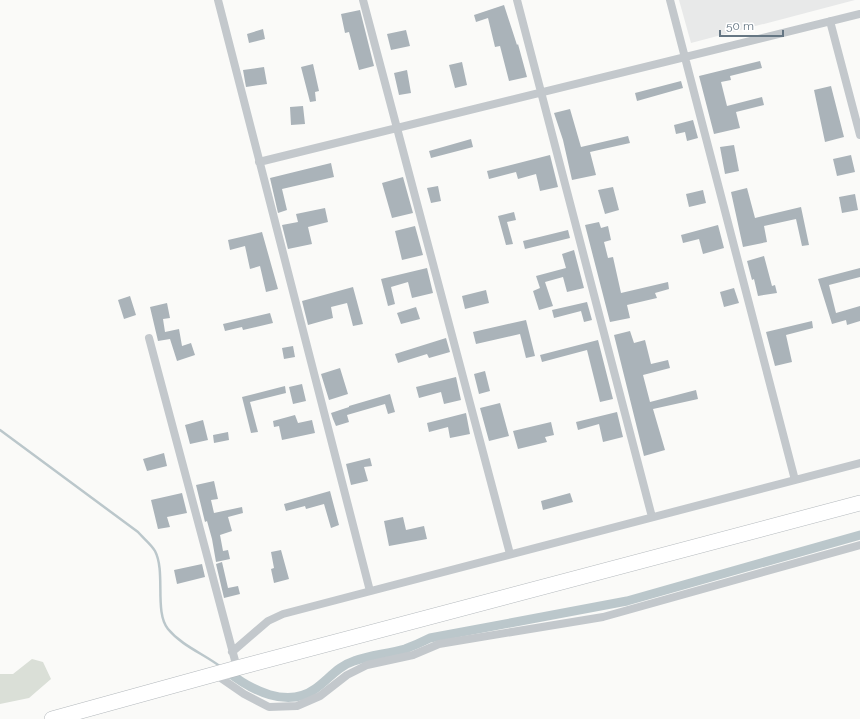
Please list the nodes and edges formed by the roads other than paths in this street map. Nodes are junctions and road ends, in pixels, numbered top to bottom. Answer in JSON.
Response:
{"nodes":[{"id":1,"x":218,"y":0,"type":"edge"},
{"id":2,"x":363,"y":0,"type":"edge"},
{"id":3,"x":517,"y":0,"type":"edge"},
{"id":4,"x":670,"y":0,"type":"edge"},
{"id":5,"x":860,"y":14,"type":"edge"},
{"id":6,"x":830,"y":21,"type":"junction"},
{"id":7,"x":685,"y":57,"type":"junction"},
{"id":8,"x":541,"y":93,"type":"junction"},
{"id":9,"x":397,"y":128,"type":"junction"},
{"id":10,"x":860,"y":135,"type":"edge"},
{"id":11,"x":259,"y":162,"type":"junction"},
{"id":12,"x":149,"y":338,"type":"dead end"},
{"id":13,"x":860,"y":463,"type":"edge"},
{"id":14,"x":795,"y":480,"type":"junction"},
{"id":15,"x":860,"y":503,"type":"edge"},
{"id":16,"x":652,"y":517,"type":"junction"},
{"id":17,"x":860,"y":546,"type":"edge"},
{"id":18,"x":510,"y":554,"type":"junction"},
{"id":19,"x":370,"y":591,"type":"junction"},
{"id":20,"x":232,"y":652,"type":"junction"},
{"id":21,"x":237,"y":668,"type":"junction"},
{"id":22,"x":215,"y":674,"type":"junction"},
{"id":23,"x":52,"y":719,"type":"edge"}],
"edges":[{"from":1,"to":11,"type":"street"},
{"from":2,"to":9,"type":"street"},
{"from":3,"to":8,"type":"street"},
{"from":4,"to":7,"type":"street"},
{"from":5,"to":6,"type":"street"},
{"from":6,"to":7,"type":"street"},
{"from":6,"to":10,"type":"street"},
{"from":7,"to":8,"type":"street"},
{"from":7,"to":14,"type":"street"},
{"from":8,"to":9,"type":"street"},
{"from":8,"to":16,"type":"street"},
{"from":9,"to":11,"type":"street"},
{"from":9,"to":18,"type":"street"},
{"from":11,"to":19,"type":"street"},
{"from":12,"to":20,"type":"street"},
{"from":13,"to":14,"type":"street"},
{"from":14,"to":16,"type":"street"},
{"from":15,"to":21,"type":"highway"},
{"from":16,"to":18,"type":"street"},
{"from":17,"to":22,"type":"street"},
{"from":18,"to":19,"type":"street"},
{"from":19,"to":20,"type":"street"},
{"from":20,"to":21,"type":"street"},
{"from":21,"to":22,"type":"highway"},
{"from":22,"to":23,"type":"highway"}]}
